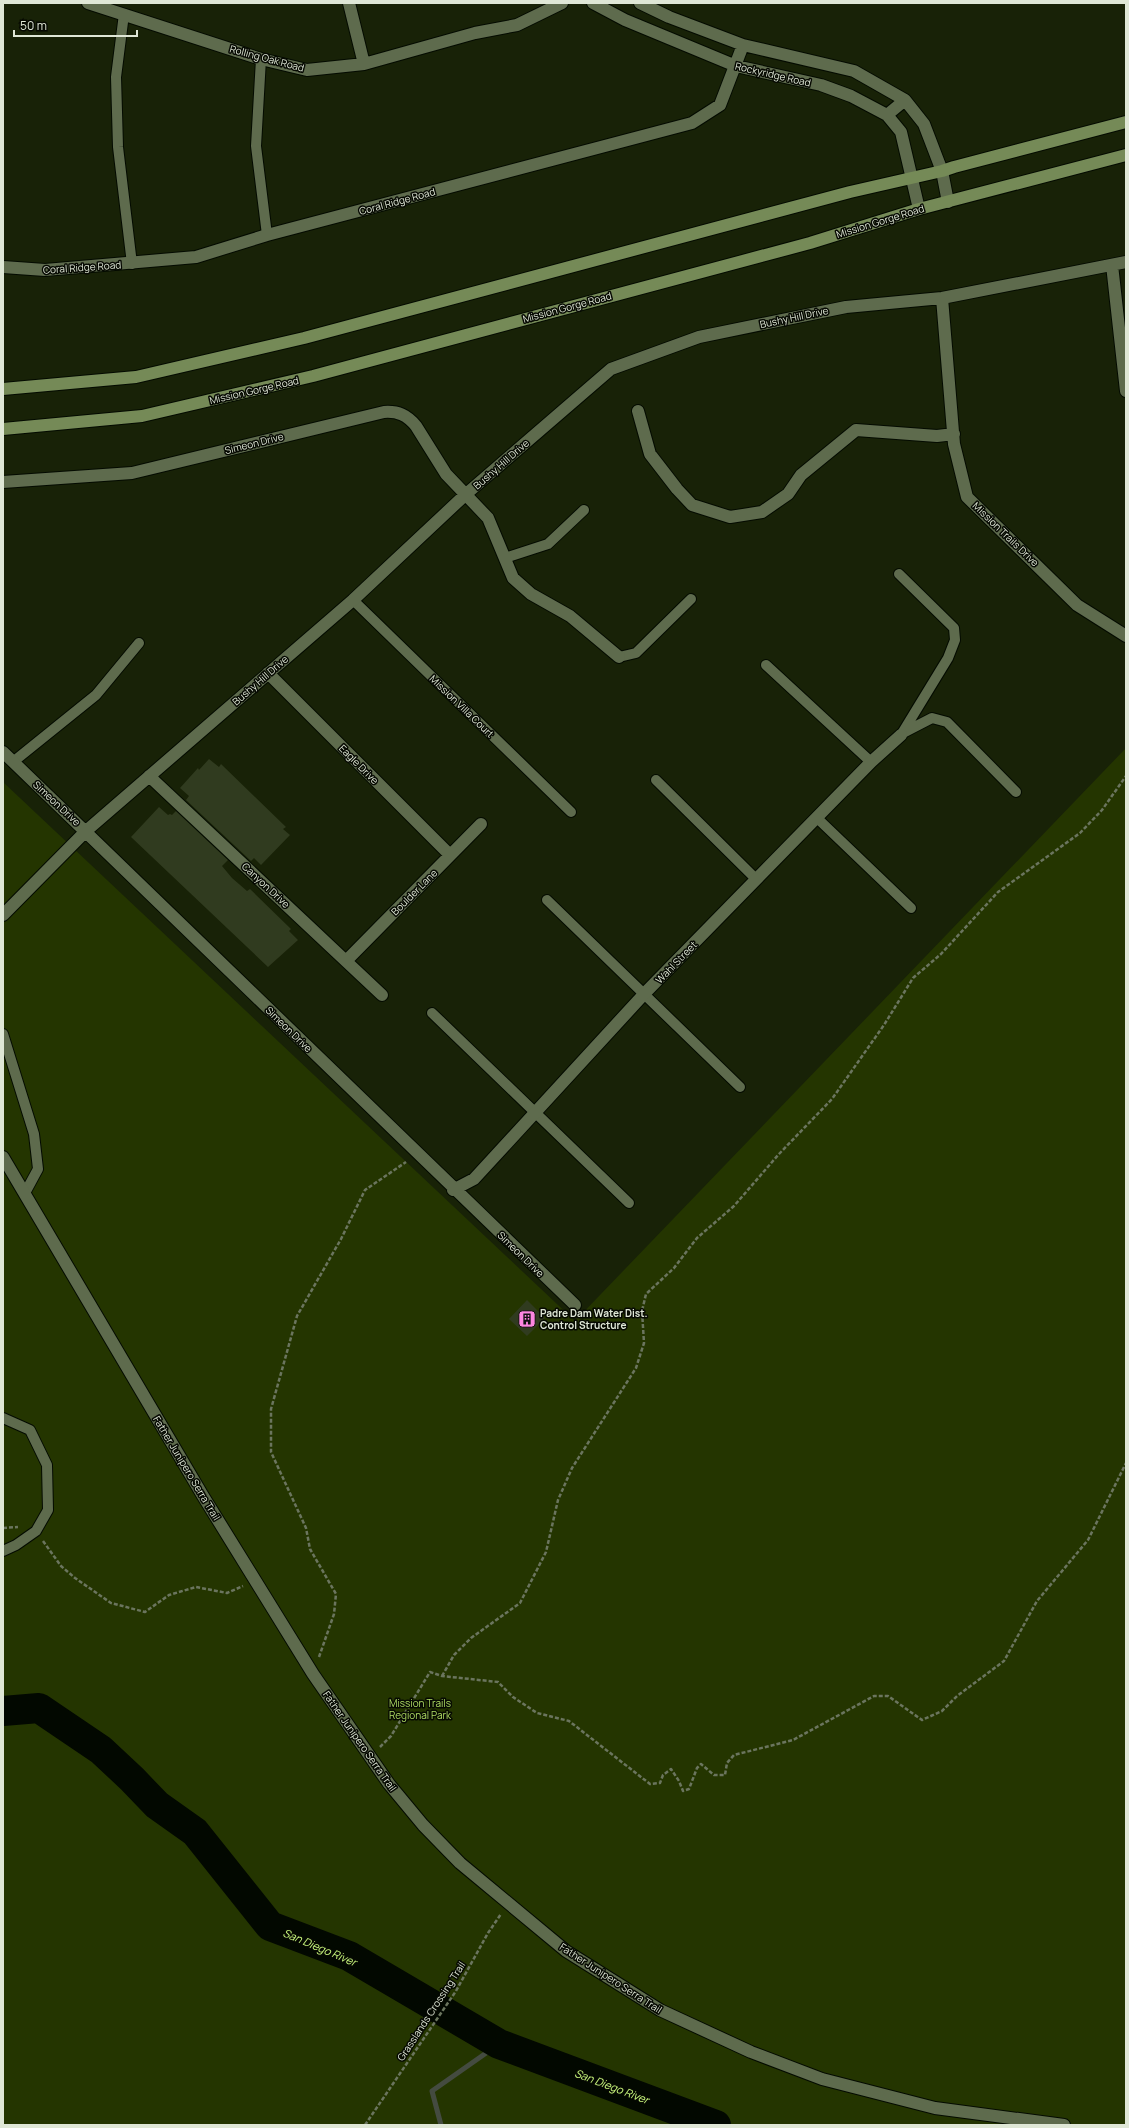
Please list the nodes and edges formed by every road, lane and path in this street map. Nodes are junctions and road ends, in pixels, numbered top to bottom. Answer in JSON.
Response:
{"nodes":[{"id":1,"x":88,"y":3,"type":"edge"},
{"id":2,"x":349,"y":3,"type":"edge"},
{"id":3,"x":562,"y":3,"type":"edge"},
{"id":4,"x":593,"y":3,"type":"edge"},
{"id":5,"x":640,"y":3,"type":"edge"},
{"id":6,"x":124,"y":14,"type":"junction"},
{"id":7,"x":743,"y":45,"type":"junction"},
{"id":8,"x":262,"y":59,"type":"junction"},
{"id":9,"x":364,"y":64,"type":"junction"},
{"id":10,"x":736,"y":66,"type":"junction"},
{"id":11,"x":905,"y":100,"type":"junction"},
{"id":12,"x":887,"y":115,"type":"junction"},
{"id":13,"x":1126,"y":122,"type":"edge"},
{"id":14,"x":1126,"y":155,"type":"edge"},
{"id":15,"x":942,"y":171,"type":"junction"},
{"id":16,"x":912,"y":179,"type":"junction"},
{"id":17,"x":948,"y":202,"type":"junction"},
{"id":18,"x":919,"y":209,"type":"junction"},
{"id":19,"x":267,"y":235,"type":"junction"},
{"id":20,"x":1126,"y":262,"type":"edge"},
{"id":21,"x":132,"y":264,"type":"junction"},
{"id":22,"x":1112,"y":265,"type":"junction"},
{"id":23,"x":3,"y":267,"type":"edge"},
{"id":24,"x":942,"y":298,"type":"junction"},
{"id":25,"x":3,"y":390,"type":"edge"},
{"id":26,"x":1126,"y":392,"type":"edge"},
{"id":27,"x":638,"y":411,"type":"dead end"},
{"id":28,"x":3,"y":429,"type":"edge"},
{"id":29,"x":954,"y":434,"type":"junction"},
{"id":30,"x":3,"y":482,"type":"edge"},
{"id":31,"x":465,"y":495,"type":"junction"},
{"id":32,"x":584,"y":510,"type":"dead end"},
{"id":33,"x":505,"y":558,"type":"junction"},
{"id":34,"x":899,"y":574,"type":"dead end"},
{"id":35,"x":690,"y":599,"type":"dead end"},
{"id":36,"x":353,"y":600,"type":"junction"},
{"id":37,"x":1126,"y":636,"type":"edge"},
{"id":38,"x":139,"y":643,"type":"dead end"},
{"id":39,"x":619,"y":657,"type":"joint"},
{"id":40,"x":766,"y":665,"type":"dead end"},
{"id":41,"x":268,"y":673,"type":"junction"},
{"id":42,"x":900,"y":735,"type":"junction"},
{"id":43,"x":3,"y":752,"type":"edge"},
{"id":44,"x":13,"y":762,"type":"junction"},
{"id":45,"x":871,"y":762,"type":"junction"},
{"id":46,"x":150,"y":776,"type":"junction"},
{"id":47,"x":1126,"y":776,"type":"edge"},
{"id":48,"x":656,"y":780,"type":"dead end"},
{"id":49,"x":1016,"y":792,"type":"dead end"},
{"id":50,"x":571,"y":812,"type":"dead end"},
{"id":51,"x":817,"y":818,"type":"junction"},
{"id":52,"x":481,"y":824,"type":"dead end"},
{"id":53,"x":86,"y":831,"type":"junction"},
{"id":54,"x":450,"y":855,"type":"junction"},
{"id":55,"x":756,"y":879,"type":"junction"},
{"id":56,"x":547,"y":900,"type":"dead end"},
{"id":57,"x":911,"y":908,"type":"dead end"},
{"id":58,"x":3,"y":915,"type":"edge"},
{"id":59,"x":346,"y":961,"type":"junction"},
{"id":60,"x":645,"y":993,"type":"junction"},
{"id":61,"x":382,"y":995,"type":"dead end"},
{"id":62,"x":432,"y":1013,"type":"dead end"},
{"id":63,"x":3,"y":1034,"type":"edge"},
{"id":64,"x":740,"y":1086,"type":"dead end"},
{"id":65,"x":536,"y":1113,"type":"junction"},
{"id":66,"x":417,"y":1154,"type":"junction"},
{"id":67,"x":3,"y":1157,"type":"edge"},
{"id":68,"x":453,"y":1190,"type":"junction"},
{"id":69,"x":25,"y":1193,"type":"junction"},
{"id":70,"x":629,"y":1203,"type":"dead end"},
{"id":71,"x":575,"y":1305,"type":"dead end"},
{"id":72,"x":3,"y":1418,"type":"edge"},
{"id":73,"x":1126,"y":1463,"type":"edge"},
{"id":74,"x":36,"y":1531,"type":"junction"},
{"id":75,"x":3,"y":1551,"type":"edge"},
{"id":76,"x":254,"y":1580,"type":"junction"},
{"id":77,"x":313,"y":1674,"type":"junction"},
{"id":78,"x":442,"y":1676,"type":"junction"},
{"id":79,"x":369,"y":1757,"type":"junction"},
{"id":80,"x":508,"y":1904,"type":"junction"},
{"id":81,"x":365,"y":2125,"type":"edge"},
{"id":82,"x":1064,"y":2125,"type":"edge"}],
"edges":[{"from":1,"to":6,"type":"street","name":"Rolling Oak Road"},
{"from":2,"to":9,"type":"street"},
{"from":3,"to":9,"type":"street","name":"Rolling Oak Road"},
{"from":4,"to":10,"type":"street","name":"Rockyridge Road"},
{"from":5,"to":7,"type":"street"},
{"from":6,"to":8,"type":"street","name":"Rolling Oak Road"},
{"from":6,"to":21,"type":"lane"},
{"from":7,"to":10,"type":"street","name":"Coral Ridge Road"},
{"from":7,"to":11,"type":"street"},
{"from":8,"to":9,"type":"street","name":"Rolling Oak Road"},
{"from":8,"to":19,"type":"lane"},
{"from":10,"to":12,"type":"street","name":"Rockyridge Road"},
{"from":10,"to":19,"type":"street","name":"Coral Ridge Road"},
{"from":11,"to":12,"type":"street"},
{"from":11,"to":15,"type":"street"},
{"from":12,"to":16,"type":"street","name":"Rockyridge Road"},
{"from":13,"to":15,"type":"main road"},
{"from":14,"to":17,"type":"main road","name":"Mission Gorge Road"},
{"from":15,"to":16,"type":"main road"},
{"from":15,"to":17,"type":"street"},
{"from":16,"to":18,"type":"street","name":"Rockyridge Road"},
{"from":16,"to":25,"type":"main road"},
{"from":17,"to":18,"type":"main road","name":"Mission Gorge Road"},
{"from":18,"to":28,"type":"main road","name":"Mission Gorge Road"},
{"from":19,"to":21,"type":"street","name":"Coral Ridge Road"},
{"from":20,"to":22,"type":"street","name":"Bushy Hill Drive"},
{"from":21,"to":23,"type":"street","name":"Coral Ridge Road"},
{"from":22,"to":24,"type":"street","name":"Bushy Hill Drive"},
{"from":22,"to":26,"type":"street"},
{"from":24,"to":29,"type":"street","name":"Mission Trails Drive"},
{"from":24,"to":31,"type":"street","name":"Bushy Hill Drive"},
{"from":27,"to":29,"type":"street"},
{"from":29,"to":37,"type":"street","name":"Mission Trails Drive"},
{"from":30,"to":31,"type":"street","name":"Simeon Drive"},
{"from":31,"to":33,"type":"street","name":"Simeon Drive"},
{"from":31,"to":36,"type":"street","name":"Bushy Hill Drive"},
{"from":32,"to":33,"type":"lane"},
{"from":33,"to":39,"type":"street","name":"Simeon Drive"},
{"from":34,"to":42,"type":"lane"},
{"from":35,"to":39,"type":"lane"},
{"from":36,"to":41,"type":"street","name":"Bushy Hill Drive"},
{"from":36,"to":50,"type":"lane","name":"Mission Villa Court"},
{"from":38,"to":44,"type":"lane"},
{"from":40,"to":45,"type":"lane"},
{"from":41,"to":46,"type":"street","name":"Bushy Hill Drive"},
{"from":41,"to":54,"type":"street","name":"Eagle Drive"},
{"from":42,"to":45,"type":"street","name":"Wahl Street"},
{"from":42,"to":49,"type":"lane"},
{"from":43,"to":44,"type":"street","name":"Simeon Drive"},
{"from":44,"to":53,"type":"street","name":"Simeon Drive"},
{"from":45,"to":51,"type":"street","name":"Wahl Street"},
{"from":46,"to":53,"type":"street","name":"Bushy Hill Drive"},
{"from":46,"to":59,"type":"street","name":"Canyon Drive"},
{"from":47,"to":78,"type":"path"},
{"from":48,"to":55,"type":"lane"},
{"from":51,"to":55,"type":"street","name":"Wahl Street"},
{"from":51,"to":57,"type":"lane"},
{"from":52,"to":54,"type":"street","name":"Boulder Lane"},
{"from":53,"to":58,"type":"street","name":"Bushy Hill Drive"},
{"from":53,"to":66,"type":"street","name":"Simeon Drive"},
{"from":54,"to":59,"type":"street","name":"Boulder Lane"},
{"from":55,"to":60,"type":"street","name":"Wahl Street"},
{"from":56,"to":60,"type":"lane"},
{"from":59,"to":61,"type":"street","name":"Canyon Drive"},
{"from":60,"to":64,"type":"lane"},
{"from":60,"to":65,"type":"street","name":"Wahl Street"},
{"from":62,"to":65,"type":"lane"},
{"from":63,"to":69,"type":"lane"},
{"from":65,"to":68,"type":"street","name":"Wahl Street"},
{"from":65,"to":70,"type":"lane"},
{"from":66,"to":68,"type":"street","name":"Simeon Drive"},
{"from":66,"to":77,"type":"path"},
{"from":67,"to":69,"type":"street","name":"Father Junipero Serra Trail"},
{"from":68,"to":71,"type":"street","name":"Simeon Drive"},
{"from":69,"to":76,"type":"street","name":"Father Junipero Serra Trail"},
{"from":72,"to":74,"type":"lane"},
{"from":73,"to":78,"type":"path"},
{"from":74,"to":75,"type":"lane"},
{"from":74,"to":76,"type":"path"},
{"from":76,"to":77,"type":"street","name":"Father Junipero Serra Trail"},
{"from":77,"to":79,"type":"street","name":"Father Junipero Serra Trail"},
{"from":78,"to":79,"type":"path"},
{"from":79,"to":80,"type":"street","name":"Father Junipero Serra Trail"},
{"from":80,"to":81,"type":"path","name":"Grasslands Crossing Trail"},
{"from":80,"to":82,"type":"street","name":"Father Junipero Serra Trail"}]}
